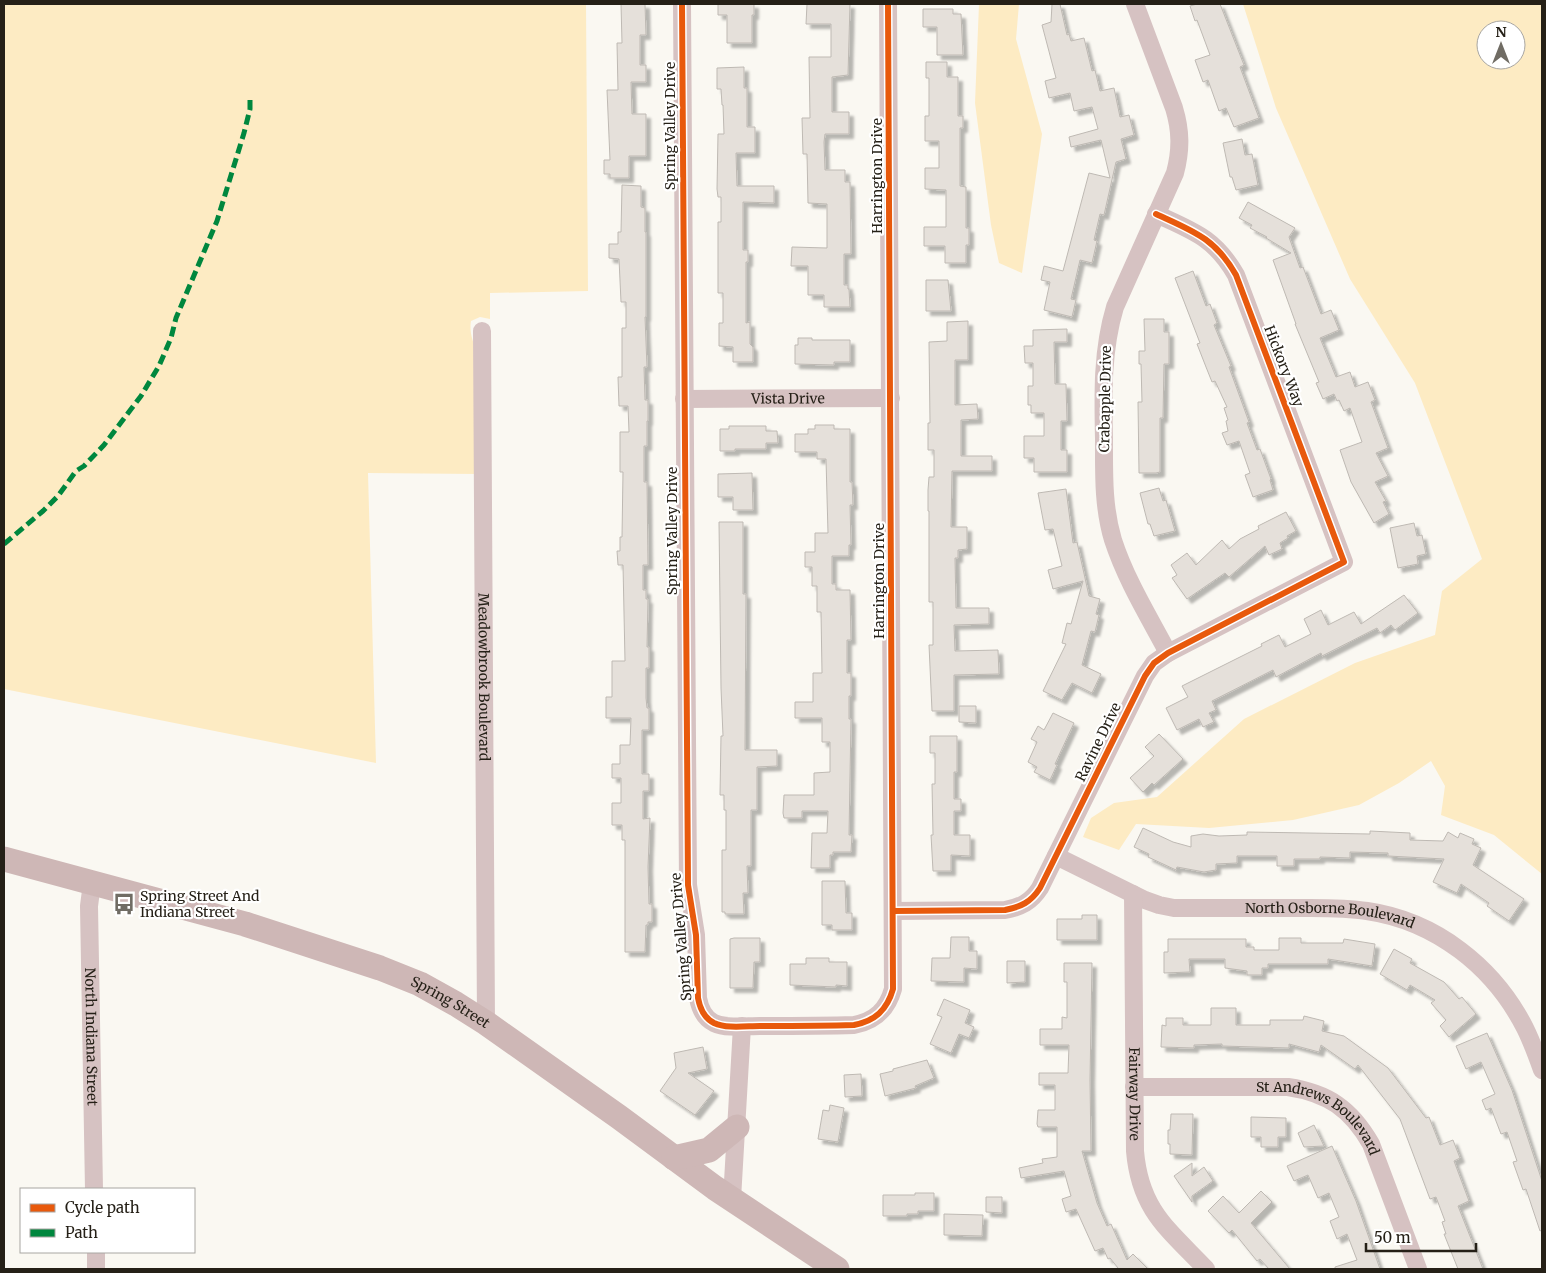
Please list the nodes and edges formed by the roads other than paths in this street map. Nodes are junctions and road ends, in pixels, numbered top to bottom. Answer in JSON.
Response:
{"nodes":[{"id":1,"x":682,"y":4,"type":"edge"},
{"id":2,"x":888,"y":4,"type":"edge"},
{"id":3,"x":1135,"y":4,"type":"edge"},
{"id":4,"x":1156,"y":214,"type":"junction"},
{"id":5,"x":482,"y":331,"type":"dead end"},
{"id":6,"x":891,"y":398,"type":"junction"},
{"id":7,"x":684,"y":399,"type":"junction"},
{"id":8,"x":1344,"y":562,"type":"joint"},
{"id":9,"x":1168,"y":653,"type":"junction"},
{"id":10,"x":1056,"y":856,"type":"junction"},
{"id":11,"x":4,"y":860,"type":"edge"},
{"id":12,"x":92,"y":883,"type":"junction"},
{"id":13,"x":1133,"y":894,"type":"junction"},
{"id":14,"x":893,"y":910,"type":"junction"},
{"id":15,"x":486,"y":1023,"type":"junction"},
{"id":16,"x":742,"y":1026,"type":"junction"},
{"id":17,"x":1542,"y":1070,"type":"edge"},
{"id":18,"x":1134,"y":1087,"type":"junction"},
{"id":19,"x":737,"y":1127,"type":"junction"},
{"id":20,"x":674,"y":1158,"type":"junction"},
{"id":21,"x":94,"y":1188,"type":"edge"},
{"id":22,"x":732,"y":1199,"type":"junction"},
{"id":23,"x":96,"y":1253,"type":"edge"},
{"id":24,"x":96,"y":1269,"type":"edge"},
{"id":25,"x":837,"y":1269,"type":"edge"},
{"id":26,"x":1206,"y":1269,"type":"edge"},
{"id":27,"x":1418,"y":1269,"type":"edge"}],
"edges":[{"from":1,"to":7,"type":"street","name":"Spring Valley Drive"},
{"from":2,"to":6,"type":"street","name":"Harrington Drive"},
{"from":3,"to":4,"type":"street","name":"Crabapple Drive"},
{"from":4,"to":8,"type":"street","name":"Hickory Way"},
{"from":4,"to":9,"type":"street","name":"Crabapple Drive"},
{"from":5,"to":15,"type":"street","name":"Meadowbrook Boulevard"},
{"from":6,"to":7,"type":"street","name":"Vista Drive"},
{"from":6,"to":14,"type":"street","name":"Harrington Drive"},
{"from":7,"to":16,"type":"street","name":"Spring Valley Drive"},
{"from":8,"to":9,"type":"street","name":"Ravine Drive"},
{"from":9,"to":10,"type":"street","name":"Ravine Drive"},
{"from":10,"to":13,"type":"street","name":"North Osborne Boulevard"},
{"from":10,"to":14,"type":"street","name":"Ravine Drive"},
{"from":11,"to":12,"type":"main road","name":"Spring Street"},
{"from":12,"to":15,"type":"main road","name":"Spring Street"},
{"from":12,"to":21,"type":"street","name":"North Indiana Street"},
{"from":13,"to":17,"type":"street","name":"North Osborne Boulevard"},
{"from":13,"to":18,"type":"street","name":"Fairway Drive"},
{"from":14,"to":16,"type":"street","name":"Harrington Drive"},
{"from":15,"to":20,"type":"main road","name":"Spring Street"},
{"from":16,"to":19,"type":"street"},
{"from":18,"to":26,"type":"street","name":"Fairway Drive"},
{"from":18,"to":27,"type":"street","name":"St Andrews Boulevard"},
{"from":19,"to":20,"type":"main road"},
{"from":19,"to":22,"type":"street"},
{"from":20,"to":22,"type":"main road","name":"Spring Street"},
{"from":22,"to":25,"type":"main road","name":"Spring Street"},
{"from":23,"to":24,"type":"street"}]}
